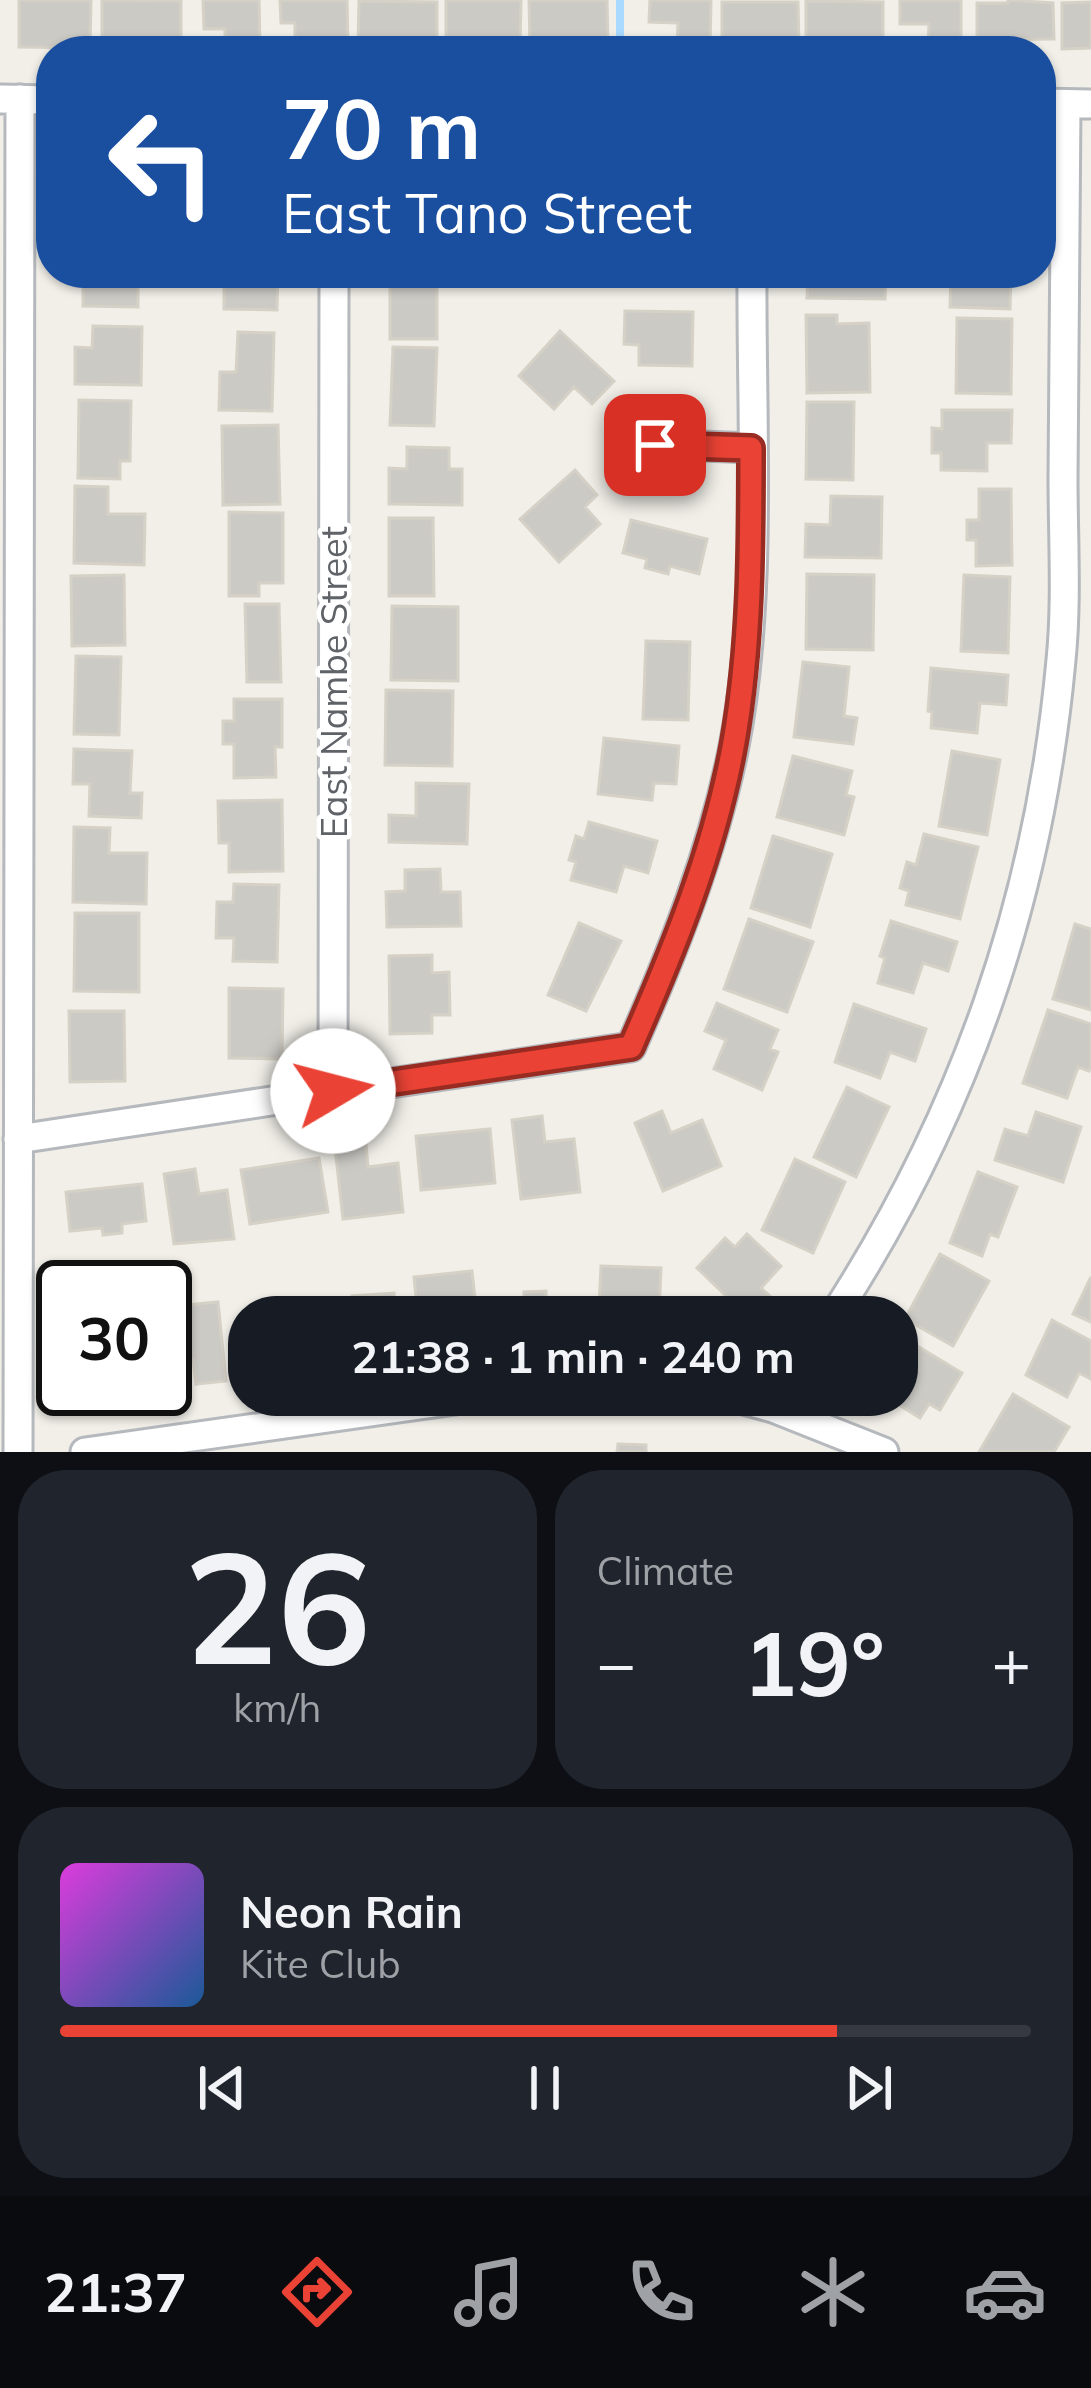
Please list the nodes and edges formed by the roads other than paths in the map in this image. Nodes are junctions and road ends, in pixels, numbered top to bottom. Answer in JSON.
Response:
{"nodes":[{"id":1,"x":10,"y":99,"type":"edge"},
{"id":2,"x":1066,"y":104,"type":"edge"},
{"id":3,"x":334,"y":288,"type":"edge"},
{"id":4,"x":752,"y":288,"type":"edge"},
{"id":5,"x":655,"y":445,"type":"dead end"},
{"id":6,"x":751,"y":448,"type":"junction"},
{"id":7,"x":333,"y":1091,"type":"junction"},
{"id":8,"x":18,"y":1139,"type":"junction"},
{"id":9,"x":846,"y":1296,"type":"edge"},
{"id":10,"x":341,"y":1416,"type":"edge"},
{"id":11,"x":809,"y":1416,"type":"edge"},
{"id":12,"x":18,"y":1452,"type":"edge"},
{"id":13,"x":85,"y":1452,"type":"edge"},
{"id":14,"x":884,"y":1452,"type":"edge"}],
"edges":[{"from":1,"to":8,"type":"street"},
{"from":2,"to":9,"type":"street"},
{"from":3,"to":7,"type":"street","name":"East Nambe Street"},
{"from":4,"to":6,"type":"street"},
{"from":5,"to":6,"type":"street"},
{"from":6,"to":7,"type":"street"},
{"from":7,"to":8,"type":"street"},
{"from":8,"to":12,"type":"street"},
{"from":10,"to":13,"type":"street"},
{"from":11,"to":14,"type":"street"}]}
